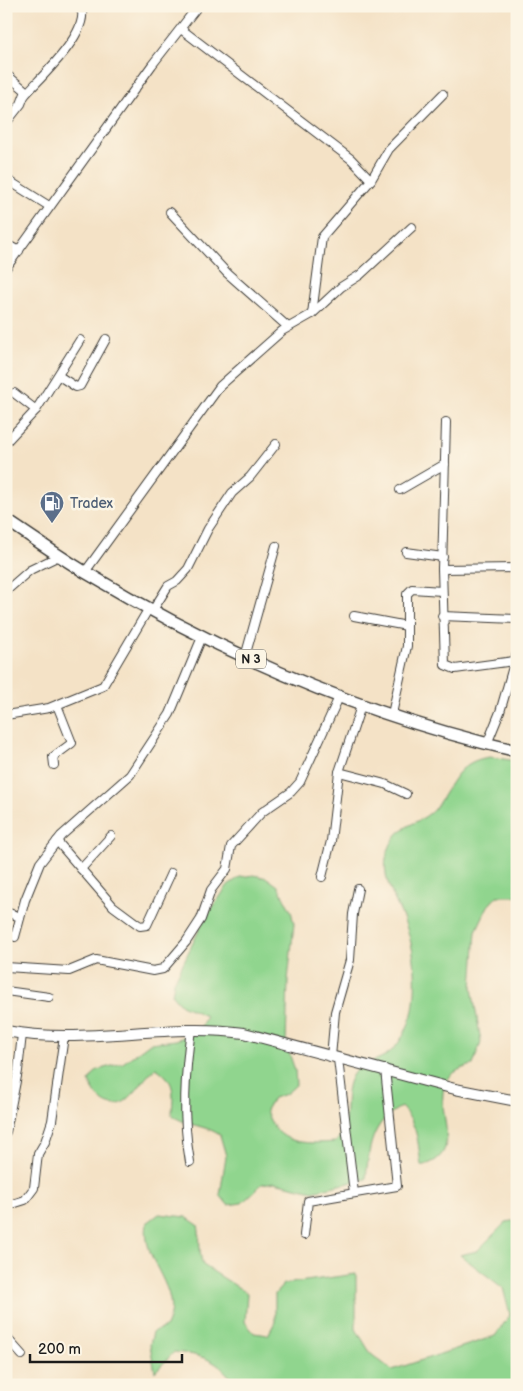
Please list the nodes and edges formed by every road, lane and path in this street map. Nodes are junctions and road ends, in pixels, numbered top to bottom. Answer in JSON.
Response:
{"nodes":[{"id":1,"x":76,"y":6,"type":"edge"},
{"id":2,"x":198,"y":6,"type":"edge"},
{"id":3,"x":181,"y":30,"type":"junction"},
{"id":4,"x":6,"y":74,"type":"edge"},
{"id":5,"x":443,"y":94,"type":"dead end"},
{"id":6,"x":25,"y":96,"type":"junction"},
{"id":7,"x":6,"y":124,"type":"edge"},
{"id":8,"x":6,"y":179,"type":"edge"},
{"id":9,"x":371,"y":180,"type":"junction"},
{"id":10,"x":49,"y":206,"type":"junction"},
{"id":11,"x":170,"y":212,"type":"dead end"},
{"id":12,"x":412,"y":227,"type":"dead end"},
{"id":13,"x":6,"y":244,"type":"edge"},
{"id":14,"x":19,"y":251,"type":"junction"},
{"id":15,"x":6,"y":268,"type":"edge"},
{"id":16,"x":312,"y":314,"type":"junction"},
{"id":17,"x":288,"y":327,"type":"junction"},
{"id":18,"x":106,"y":339,"type":"dead end"},
{"id":19,"x":80,"y":340,"type":"dead end"},
{"id":20,"x":59,"y":376,"type":"junction"},
{"id":21,"x":14,"y":394,"type":"dead end"},
{"id":22,"x":36,"y":410,"type":"junction"},
{"id":23,"x":446,"y":422,"type":"dead end"},
{"id":24,"x":6,"y":442,"type":"edge"},
{"id":25,"x":276,"y":444,"type":"dead end"},
{"id":26,"x":445,"y":464,"type":"junction"},
{"id":27,"x":400,"y":490,"type":"dead end"},
{"id":28,"x":6,"y":520,"type":"edge"},
{"id":29,"x":276,"y":546,"type":"dead end"},
{"id":30,"x":406,"y":552,"type":"dead end"},
{"id":31,"x":59,"y":556,"type":"junction"},
{"id":32,"x":442,"y":557,"type":"junction"},
{"id":33,"x":517,"y":568,"type":"edge"},
{"id":34,"x":442,"y":570,"type":"junction"},
{"id":35,"x":85,"y":572,"type":"junction"},
{"id":36,"x":6,"y":591,"type":"edge"},
{"id":37,"x":442,"y":591,"type":"junction"},
{"id":38,"x":151,"y":609,"type":"junction"},
{"id":39,"x":354,"y":616,"type":"dead end"},
{"id":40,"x":442,"y":616,"type":"junction"},
{"id":41,"x":517,"y":619,"type":"edge"},
{"id":42,"x":408,"y":626,"type":"junction"},
{"id":43,"x":202,"y":637,"type":"junction"},
{"id":44,"x":517,"y":652,"type":"edge"},
{"id":45,"x":245,"y":657,"type":"junction"},
{"id":46,"x":514,"y":661,"type":"junction"},
{"id":47,"x":340,"y":695,"type":"junction"},
{"id":48,"x":362,"y":703,"type":"junction"},
{"id":49,"x":57,"y":705,"type":"junction"},
{"id":50,"x":392,"y":714,"type":"junction"},
{"id":51,"x":6,"y":715,"type":"edge"},
{"id":52,"x":486,"y":744,"type":"junction"},
{"id":53,"x":517,"y":751,"type":"edge"},
{"id":54,"x":54,"y":765,"type":"dead end"},
{"id":55,"x":339,"y":772,"type":"junction"},
{"id":56,"x":406,"y":794,"type":"dead end"},
{"id":57,"x":111,"y":836,"type":"dead end"},
{"id":58,"x":57,"y":841,"type":"junction"},
{"id":59,"x":81,"y":869,"type":"junction"},
{"id":60,"x":171,"y":872,"type":"dead end"},
{"id":61,"x":322,"y":877,"type":"dead end"},
{"id":62,"x":358,"y":889,"type":"dead end"},
{"id":63,"x":6,"y":912,"type":"edge"},
{"id":64,"x":20,"y":917,"type":"junction"},
{"id":65,"x":15,"y":937,"type":"dead end"},
{"id":66,"x":6,"y":967,"type":"edge"},
{"id":67,"x":6,"y":991,"type":"edge"},
{"id":68,"x":49,"y":997,"type":"dead end"},
{"id":69,"x":191,"y":1029,"type":"junction"},
{"id":70,"x":6,"y":1031,"type":"edge"},
{"id":71,"x":22,"y":1034,"type":"junction"},
{"id":72,"x":64,"y":1036,"type":"junction"},
{"id":73,"x":334,"y":1058,"type":"junction"},
{"id":74,"x":385,"y":1069,"type":"junction"},
{"id":75,"x":517,"y":1102,"type":"edge"},
{"id":76,"x":6,"y":1132,"type":"edge"},
{"id":77,"x":190,"y":1162,"type":"dead end"},
{"id":78,"x":354,"y":1193,"type":"junction"},
{"id":79,"x":6,"y":1206,"type":"edge"},
{"id":80,"x":304,"y":1235,"type":"dead end"},
{"id":81,"x":6,"y":1337,"type":"edge"},
{"id":82,"x":22,"y":1355,"type":"dead end"}],
"edges":[{"from":1,"to":6,"type":"street"},
{"from":2,"to":3,"type":"street"},
{"from":3,"to":9,"type":"street"},
{"from":3,"to":10,"type":"street"},
{"from":4,"to":6,"type":"street"},
{"from":5,"to":9,"type":"street"},
{"from":6,"to":7,"type":"street"},
{"from":8,"to":10,"type":"street"},
{"from":9,"to":16,"type":"street"},
{"from":10,"to":14,"type":"street"},
{"from":11,"to":17,"type":"street"},
{"from":12,"to":16,"type":"street"},
{"from":13,"to":14,"type":"street"},
{"from":14,"to":15,"type":"street"},
{"from":16,"to":17,"type":"street"},
{"from":17,"to":35,"type":"street"},
{"from":18,"to":20,"type":"street"},
{"from":19,"to":20,"type":"street"},
{"from":20,"to":22,"type":"street"},
{"from":21,"to":22,"type":"street"},
{"from":22,"to":24,"type":"street"},
{"from":23,"to":26,"type":"street"},
{"from":25,"to":38,"type":"street"},
{"from":26,"to":27,"type":"street"},
{"from":26,"to":32,"type":"street"},
{"from":28,"to":31,"type":"highway","number":"N 3"},
{"from":29,"to":45,"type":"street"},
{"from":30,"to":32,"type":"street"},
{"from":31,"to":35,"type":"highway","number":"N 3"},
{"from":31,"to":36,"type":"street"},
{"from":32,"to":34,"type":"street"},
{"from":33,"to":34,"type":"street"},
{"from":34,"to":37,"type":"street"},
{"from":35,"to":38,"type":"highway","number":"N 3"},
{"from":37,"to":40,"type":"street"},
{"from":37,"to":42,"type":"street"},
{"from":38,"to":43,"type":"highway","number":"N 3"},
{"from":38,"to":49,"type":"street"},
{"from":39,"to":42,"type":"street"},
{"from":40,"to":41,"type":"street"},
{"from":40,"to":46,"type":"street"},
{"from":42,"to":50,"type":"street"},
{"from":43,"to":45,"type":"highway","number":"N 3"},
{"from":43,"to":58,"type":"street"},
{"from":44,"to":46,"type":"street"},
{"from":45,"to":47,"type":"highway","number":"N 3"},
{"from":46,"to":52,"type":"street"},
{"from":47,"to":48,"type":"highway","number":"N 3"},
{"from":47,"to":66,"type":"street"},
{"from":48,"to":50,"type":"highway","number":"N 3"},
{"from":48,"to":55,"type":"street"},
{"from":49,"to":51,"type":"street"},
{"from":49,"to":54,"type":"street"},
{"from":50,"to":52,"type":"highway","number":"N 3"},
{"from":52,"to":53,"type":"highway","number":"N 3"},
{"from":55,"to":56,"type":"street"},
{"from":55,"to":61,"type":"street"},
{"from":57,"to":59,"type":"street"},
{"from":58,"to":59,"type":"street"},
{"from":58,"to":64,"type":"street"},
{"from":59,"to":60,"type":"street"},
{"from":62,"to":73,"type":"street"},
{"from":63,"to":64,"type":"street"},
{"from":64,"to":65,"type":"street"},
{"from":67,"to":68,"type":"street"},
{"from":69,"to":72,"type":"main road"},
{"from":69,"to":73,"type":"main road"},
{"from":69,"to":77,"type":"street"},
{"from":70,"to":71,"type":"main road"},
{"from":71,"to":72,"type":"main road"},
{"from":71,"to":76,"type":"street"},
{"from":72,"to":79,"type":"street"},
{"from":73,"to":74,"type":"main road"},
{"from":73,"to":78,"type":"street"},
{"from":74,"to":75,"type":"main road"},
{"from":74,"to":78,"type":"street"},
{"from":78,"to":80,"type":"street"},
{"from":81,"to":82,"type":"street"}]}
